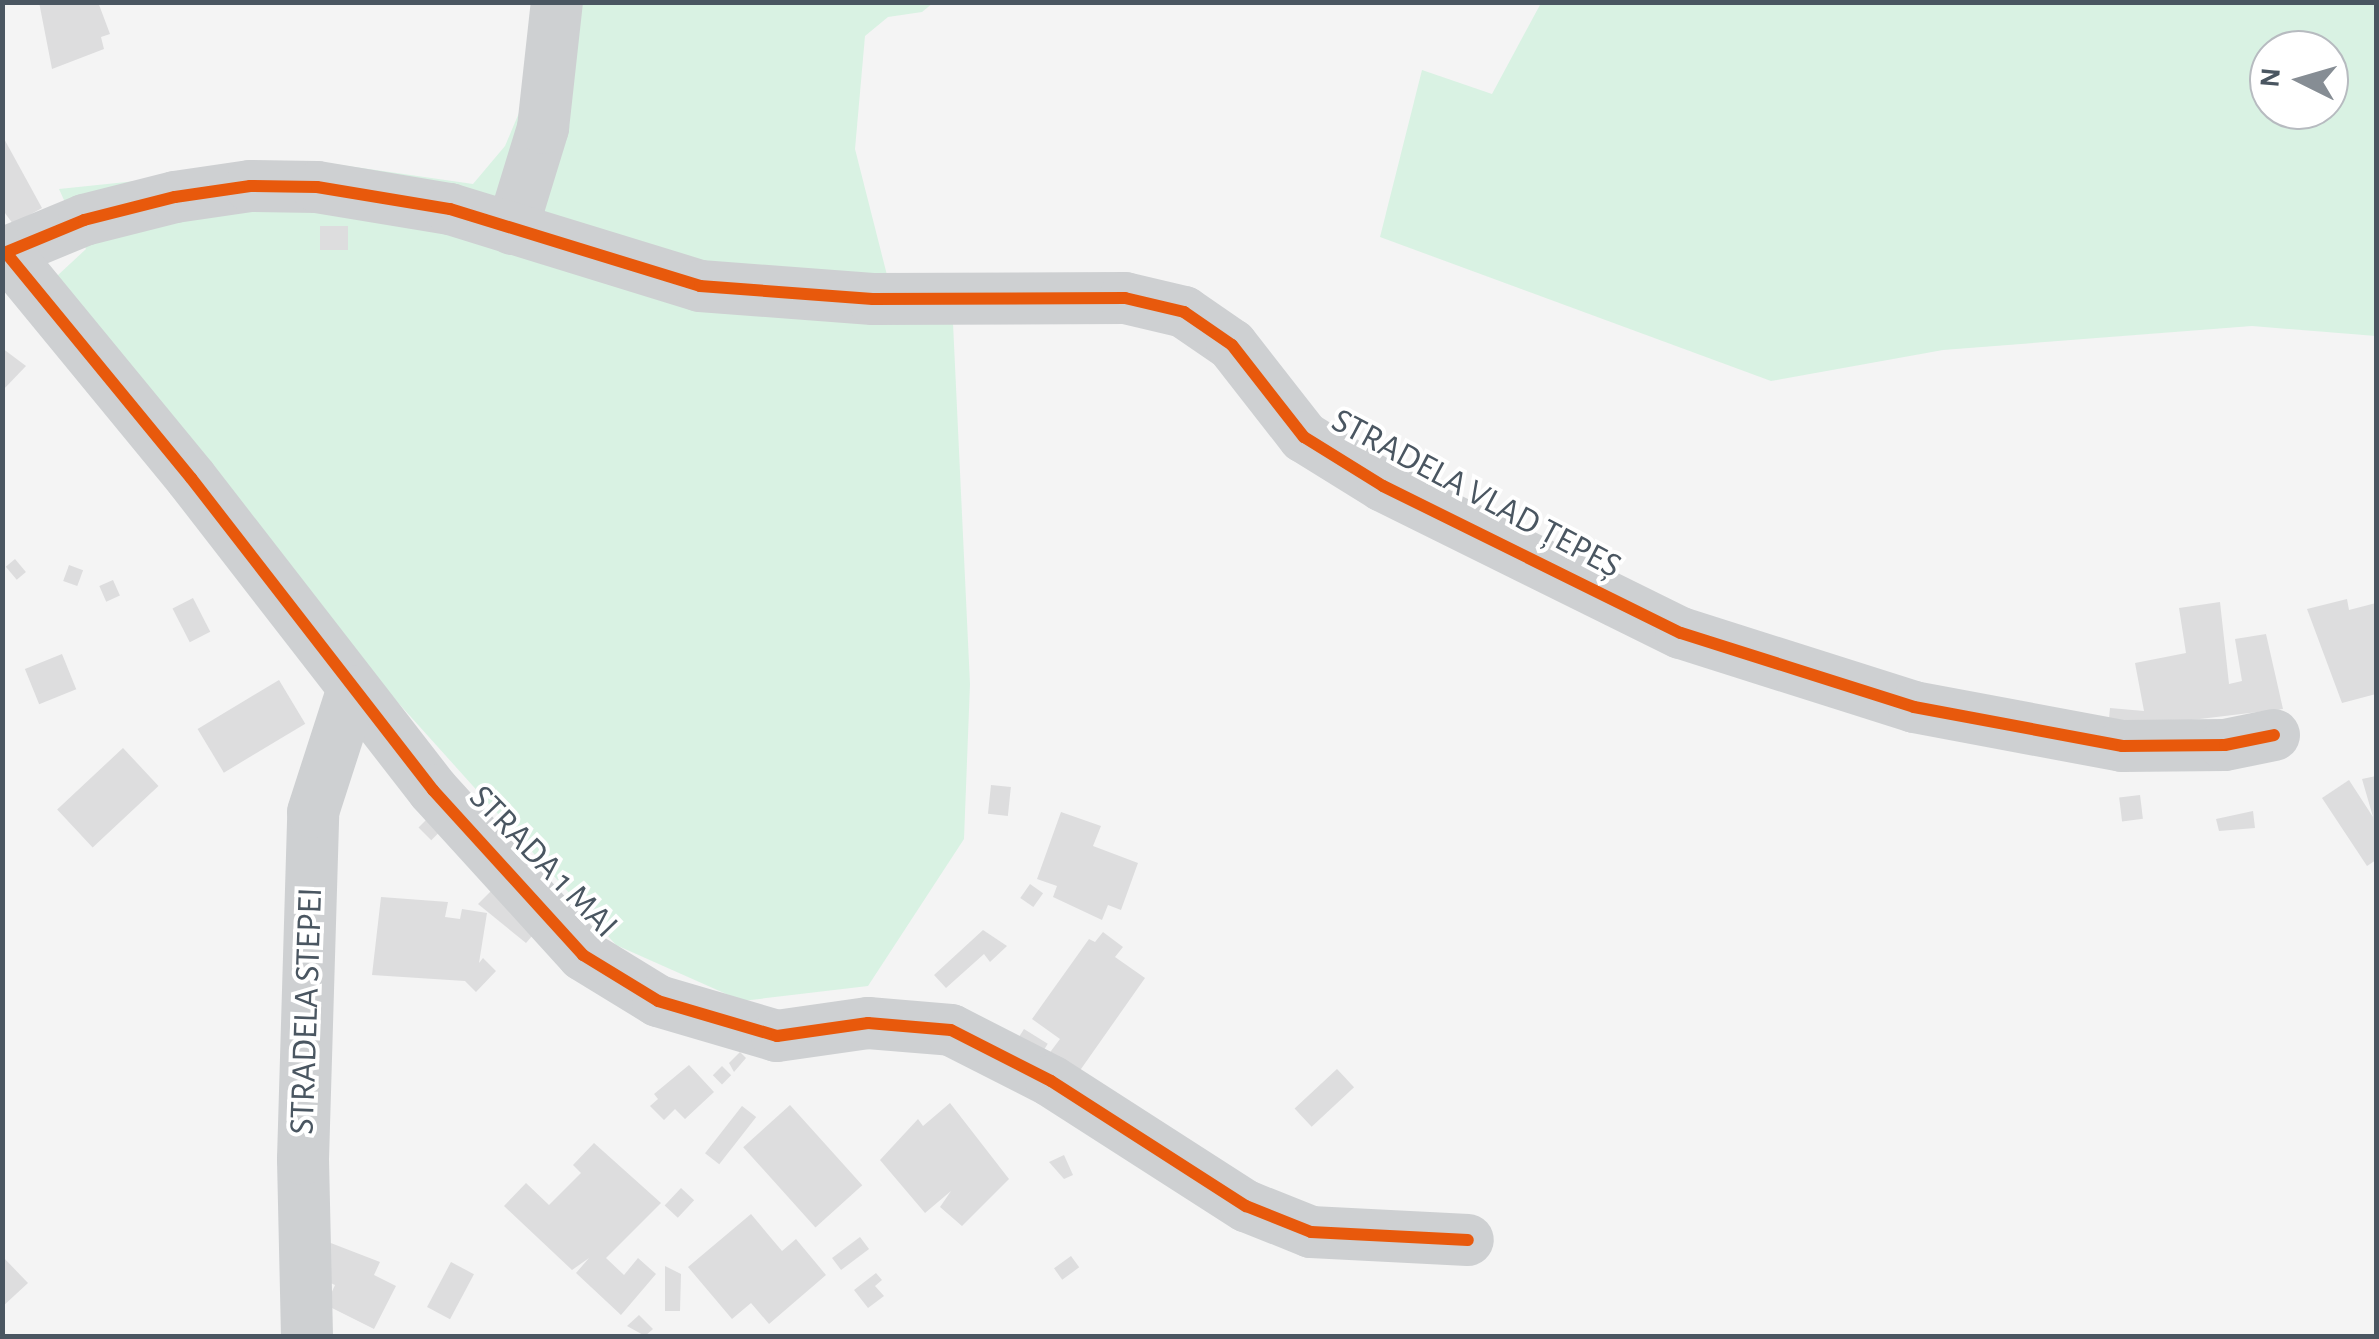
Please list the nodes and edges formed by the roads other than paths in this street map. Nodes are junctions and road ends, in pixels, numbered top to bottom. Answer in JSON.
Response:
{"nodes":[{"id":1,"x":557,"y":2,"type":"edge"},
{"id":2,"x":512,"y":229,"type":"junction"},
{"id":3,"x":5,"y":254,"type":"edge"},
{"id":4,"x":352,"y":691,"type":"junction"},
{"id":5,"x":2274,"y":735,"type":"dead end"},
{"id":6,"x":1468,"y":1240,"type":"dead end"},
{"id":7,"x":307,"y":1336,"type":"edge"}],
"edges":[{"from":1,"to":2,"type":"street"},
{"from":2,"to":3,"type":"street","name":"STRADA 1 MAI"},
{"from":2,"to":5,"type":"street","name":"STRADELA VLAD ȚEPEȘ"},
{"from":3,"to":4,"type":"street","name":"STRADA 1 MAI"},
{"from":4,"to":6,"type":"street","name":"STRADA 1 MAI"},
{"from":4,"to":7,"type":"street","name":"STRADELA STEPEI"}]}
